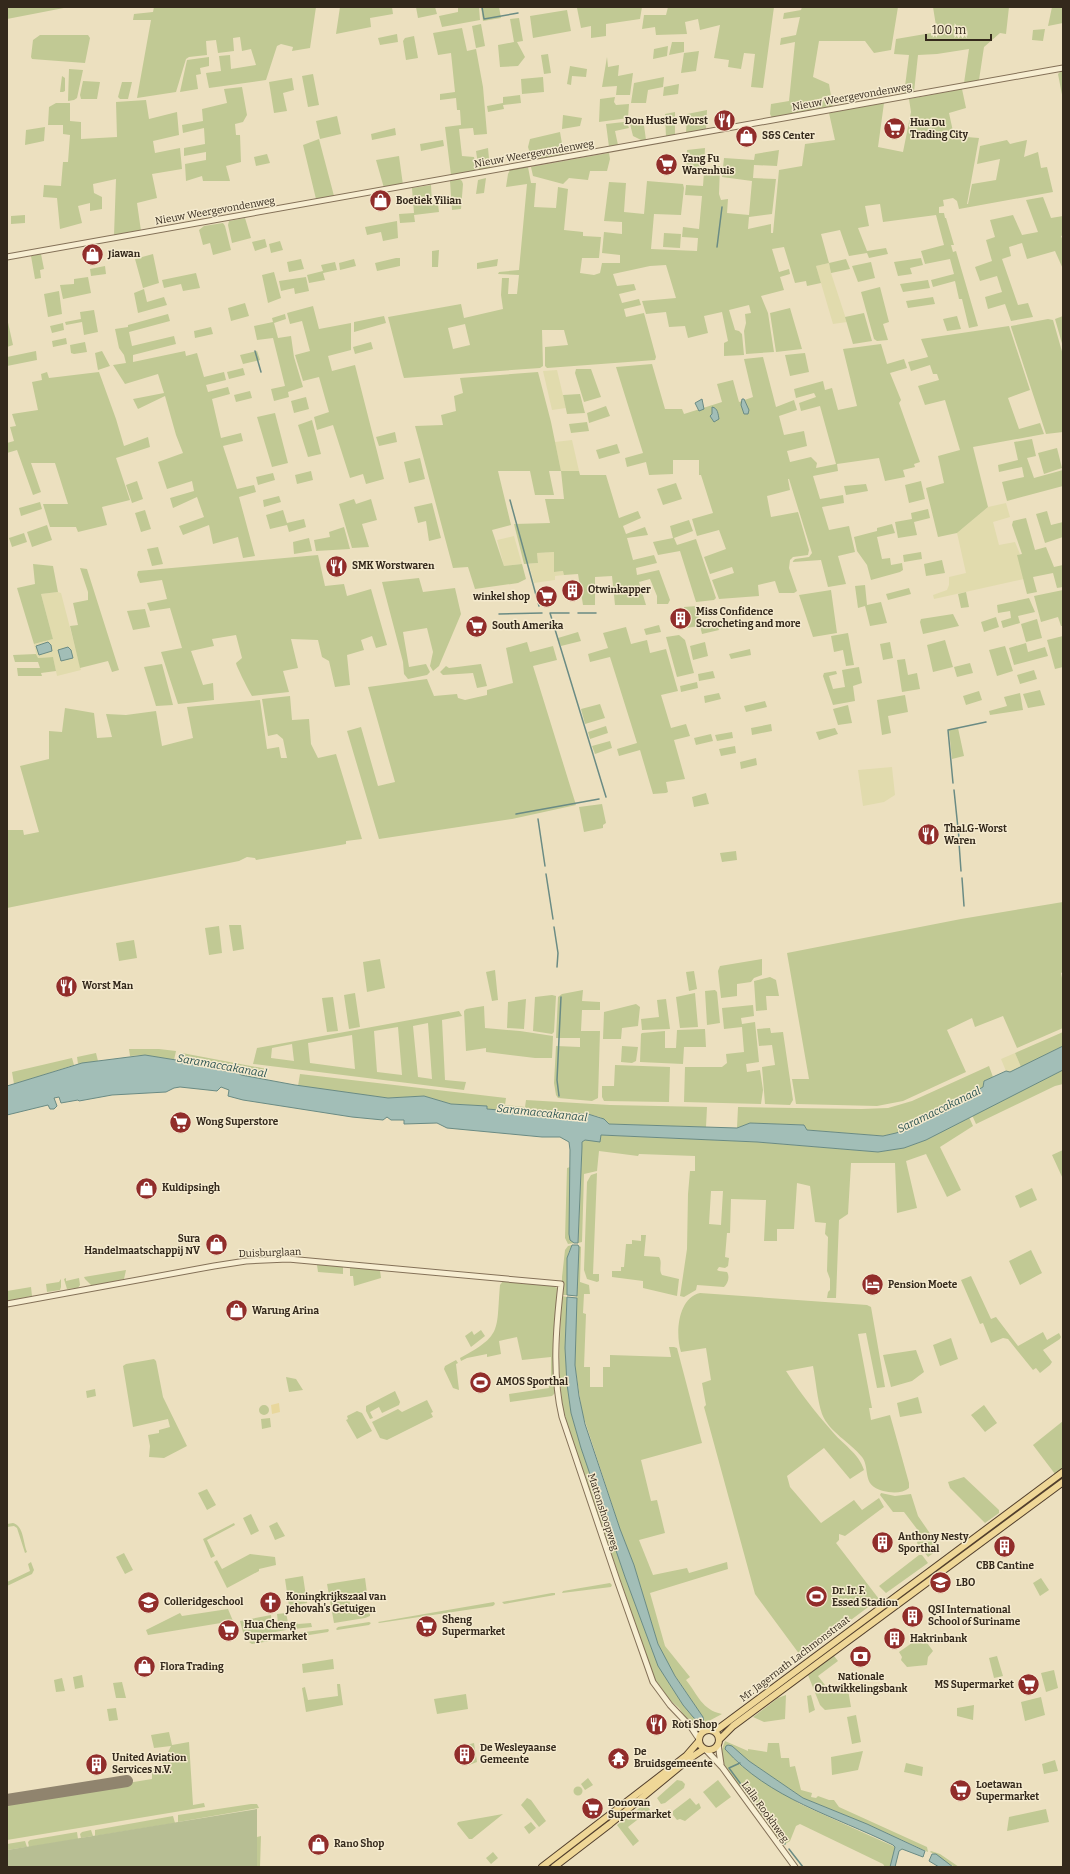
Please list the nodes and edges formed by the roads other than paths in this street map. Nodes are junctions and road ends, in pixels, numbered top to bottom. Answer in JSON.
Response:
{"nodes":[{"id":1,"x":1063,"y":68,"type":"edge"},
{"id":2,"x":7,"y":257,"type":"edge"},
{"id":3,"x":561,"y":1284,"type":"joint"},
{"id":4,"x":7,"y":1304,"type":"edge"},
{"id":5,"x":1063,"y":1472,"type":"edge"},
{"id":6,"x":1063,"y":1482,"type":"edge"},
{"id":7,"x":946,"y":1559,"type":"junction"},
{"id":8,"x":951,"y":1565,"type":"junction"},
{"id":9,"x":900,"y":1594,"type":"junction"},
{"id":10,"x":904,"y":1599,"type":"junction"},
{"id":11,"x":691,"y":1727,"type":"junction"},
{"id":12,"x":709,"y":1730,"type":"junction"},
{"id":13,"x":699,"y":1740,"type":"junction"},
{"id":14,"x":719,"y":1742,"type":"junction"},
{"id":15,"x":705,"y":1750,"type":"junction"},
{"id":16,"x":722,"y":1767,"type":"junction"},
{"id":17,"x":647,"y":1789,"type":"junction"},
{"id":18,"x":542,"y":1867,"type":"edge"},
{"id":19,"x":554,"y":1867,"type":"edge"},
{"id":20,"x":795,"y":1867,"type":"edge"}],
"edges":[{"from":1,"to":2,"type":"street","name":"Nieuw Weergevondenweg"},
{"from":3,"to":4,"type":"street","name":"Duisburglaan"},
{"from":3,"to":11,"type":"street","name":"Mattonshoopweg"},
{"from":5,"to":7,"type":"main road","name":"Mr. Jagernath Lachmonstraat"},
{"from":6,"to":8,"type":"main road","name":"Mr. Jagernath Lachmonstraat"},
{"from":7,"to":8,"type":"main road"},
{"from":7,"to":9,"type":"main road","name":"Mr. Jagernath Lachmonstraat"},
{"from":8,"to":10,"type":"main road","name":"Mr. Jagernath Lachmonstraat"},
{"from":9,"to":10,"type":"main road"},
{"from":9,"to":12,"type":"main road","name":"Mr. Jagernath Lachmonstraat"},
{"from":10,"to":14,"type":"main road","name":"Mr. Jagernath Lachmonstraat"},
{"from":11,"to":12,"type":"street"},
{"from":11,"to":13,"type":"street","name":"Mattonshoopweg"},
{"from":12,"to":13,"type":"main road"},
{"from":12,"to":14,"type":"main road"},
{"from":13,"to":15,"type":"main road"},
{"from":13,"to":17,"type":"main road"},
{"from":14,"to":15,"type":"main road"},
{"from":14,"to":16,"type":"street","name":"Lalla Rookhweg"},
{"from":15,"to":16,"type":"street","name":"Lalla Rookhweg"},
{"from":15,"to":17,"type":"main road"},
{"from":16,"to":20,"type":"street","name":"Lalla Rookhweg"},
{"from":17,"to":18,"type":"main road"},
{"from":17,"to":19,"type":"main road"}]}
